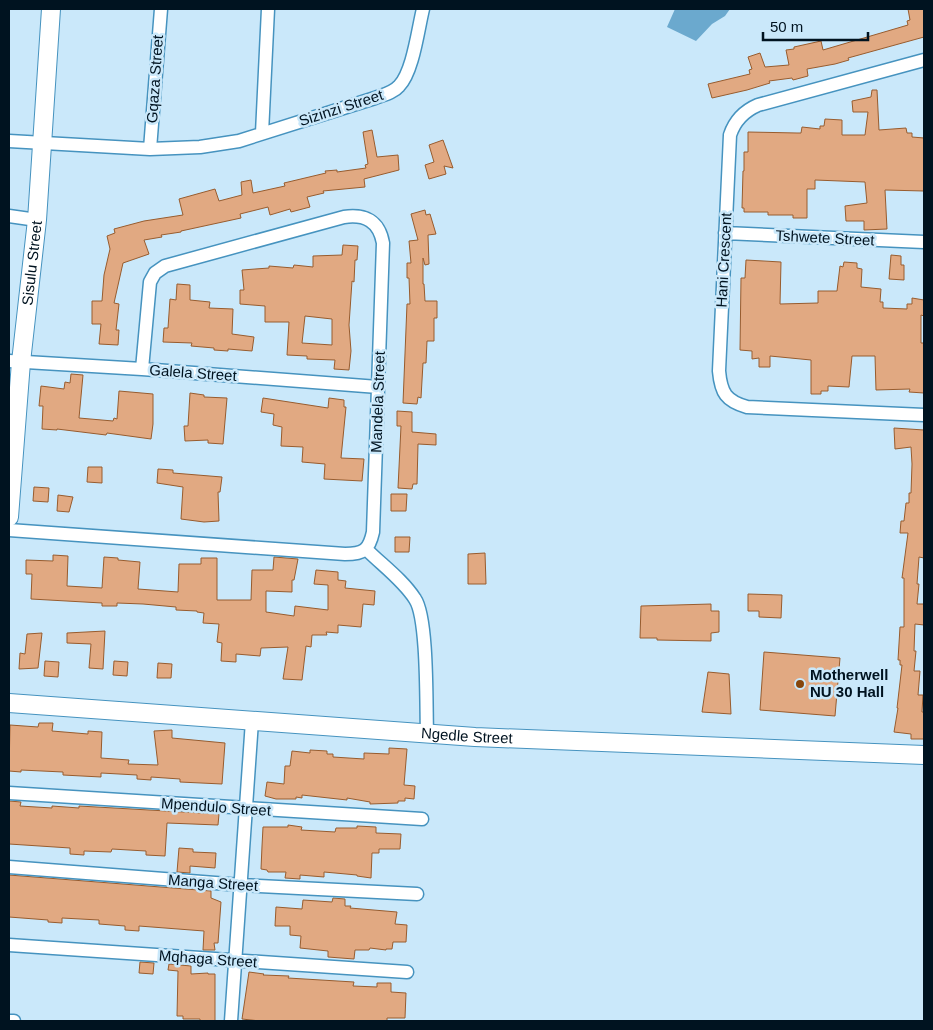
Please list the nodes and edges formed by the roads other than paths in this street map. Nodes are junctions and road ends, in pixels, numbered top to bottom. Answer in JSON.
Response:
{"nodes":[{"id":1,"x":51,"y":9,"type":"edge"},
{"id":2,"x":161,"y":9,"type":"edge"},
{"id":3,"x":268,"y":9,"type":"edge"},
{"id":4,"x":423,"y":9,"type":"edge"},
{"id":5,"x":924,"y":60,"type":"edge"},
{"id":6,"x":262,"y":133,"type":"junction"},
{"id":7,"x":9,"y":141,"type":"edge"},
{"id":8,"x":42,"y":143,"type":"junction"},
{"id":9,"x":150,"y":149,"type":"junction"},
{"id":10,"x":9,"y":216,"type":"edge"},
{"id":11,"x":37,"y":220,"type":"junction"},
{"id":12,"x":725,"y":233,"type":"junction"},
{"id":13,"x":924,"y":242,"type":"edge"},
{"id":14,"x":15,"y":362,"type":"edge"},
{"id":15,"x":142,"y":369,"type":"junction"},
{"id":16,"x":378,"y":387,"type":"junction"},
{"id":17,"x":924,"y":415,"type":"edge"},
{"id":18,"x":9,"y":517,"type":"edge"},
{"id":19,"x":9,"y":530,"type":"edge"},
{"id":20,"x":366,"y":549,"type":"junction"},
{"id":21,"x":9,"y":703,"type":"edge"},
{"id":22,"x":252,"y":721,"type":"junction"},
{"id":23,"x":427,"y":733,"type":"junction"},
{"id":24,"x":924,"y":756,"type":"edge"},
{"id":25,"x":9,"y":793,"type":"edge"},
{"id":26,"x":246,"y":808,"type":"junction"},
{"id":27,"x":422,"y":819,"type":"dead end"},
{"id":28,"x":9,"y":867,"type":"edge"},
{"id":29,"x":241,"y":885,"type":"junction"},
{"id":30,"x":417,"y":894,"type":"dead end"},
{"id":31,"x":9,"y":945,"type":"edge"},
{"id":32,"x":236,"y":961,"type":"junction"},
{"id":33,"x":407,"y":972,"type":"dead end"},
{"id":34,"x":9,"y":1021,"type":"edge"},
{"id":35,"x":14,"y":1021,"type":"edge"},
{"id":36,"x":231,"y":1021,"type":"edge"}],
"edges":[{"from":1,"to":8,"type":"street","name":"Sisulu Street"},
{"from":2,"to":9,"type":"street","name":"Gqaza Street"},
{"from":3,"to":6,"type":"street"},
{"from":4,"to":6,"type":"street","name":"Sizinzi Street"},
{"from":5,"to":12,"type":"street","name":"Hani Crescent"},
{"from":6,"to":9,"type":"street","name":"Sizinzi Street"},
{"from":7,"to":8,"type":"street","name":"Sizinzi Street"},
{"from":8,"to":9,"type":"street","name":"Sizinzi Street"},
{"from":8,"to":11,"type":"street","name":"Sisulu Street"},
{"from":10,"to":11,"type":"street"},
{"from":11,"to":14,"type":"street","name":"Sisulu Street"},
{"from":12,"to":13,"type":"street","name":"Tshwete Street"},
{"from":12,"to":17,"type":"street","name":"Hani Crescent"},
{"from":14,"to":15,"type":"street","name":"Galela Street"},
{"from":14,"to":18,"type":"street","name":"Sisulu Street"},
{"from":15,"to":16,"type":"street","name":"Galela Street"},
{"from":15,"to":16,"type":"street","name":"Mandela Street"},
{"from":16,"to":20,"type":"street","name":"Mandela Street"},
{"from":19,"to":20,"type":"street"},
{"from":20,"to":23,"type":"street"},
{"from":21,"to":22,"type":"street","name":"Ngedle Street"},
{"from":22,"to":23,"type":"street","name":"Ngedle Street"},
{"from":22,"to":26,"type":"street"},
{"from":23,"to":24,"type":"street","name":"Ngedle Street"},
{"from":25,"to":26,"type":"street","name":"Mpendulo Street"},
{"from":26,"to":27,"type":"street","name":"Mpendulo Street"},
{"from":26,"to":29,"type":"street"},
{"from":28,"to":29,"type":"street","name":"Manga Street"},
{"from":29,"to":30,"type":"street","name":"Manga Street"},
{"from":29,"to":32,"type":"street"},
{"from":31,"to":32,"type":"street","name":"Mqhaga Street"},
{"from":32,"to":33,"type":"street","name":"Mqhaga Street"},
{"from":32,"to":36,"type":"street"},
{"from":34,"to":35,"type":"street"}]}
